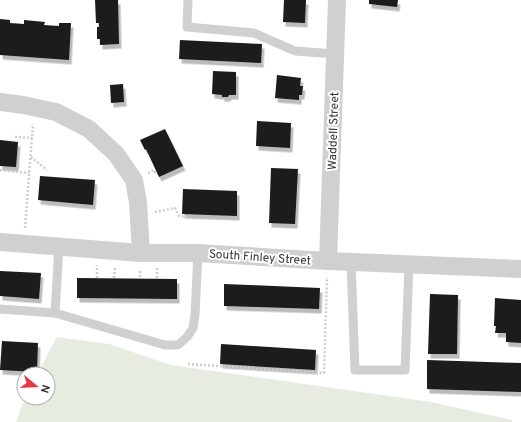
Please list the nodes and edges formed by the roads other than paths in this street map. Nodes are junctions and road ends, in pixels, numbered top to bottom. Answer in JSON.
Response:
{"nodes":[{"id":1,"x":188,"y":0,"type":"edge"},
{"id":2,"x":338,"y":0,"type":"edge"},
{"id":3,"x":336,"y":54,"type":"junction"},
{"id":4,"x":0,"y":102,"type":"edge"},
{"id":5,"x":0,"y":242,"type":"edge"},
{"id":6,"x":58,"y":247,"type":"junction"},
{"id":7,"x":141,"y":253,"type":"junction"},
{"id":8,"x":198,"y":253,"type":"junction"},
{"id":9,"x":351,"y":262,"type":"junction"},
{"id":10,"x":409,"y":264,"type":"junction"},
{"id":11,"x":328,"y":267,"type":"junction"},
{"id":12,"x":521,"y":269,"type":"edge"},
{"id":13,"x":0,"y":310,"type":"edge"},
{"id":14,"x":55,"y":313,"type":"junction"}],
"edges":[{"from":1,"to":3,"type":"lane"},
{"from":2,"to":3,"type":"street","name":"Waddell Street"},
{"from":3,"to":11,"type":"street","name":"Waddell Street"},
{"from":4,"to":7,"type":"street"},
{"from":5,"to":6,"type":"street","name":"South Finley Street"},
{"from":6,"to":7,"type":"street","name":"South Finley Street"},
{"from":6,"to":14,"type":"lane"},
{"from":7,"to":8,"type":"street","name":"South Finley Street"},
{"from":8,"to":11,"type":"street","name":"South Finley Street"},
{"from":8,"to":14,"type":"lane"},
{"from":9,"to":10,"type":"street","name":"South Finley Street"},
{"from":9,"to":10,"type":"lane"},
{"from":9,"to":11,"type":"street","name":"South Finley Street"},
{"from":10,"to":12,"type":"street","name":"South Finley Street"},
{"from":13,"to":14,"type":"lane"}]}
